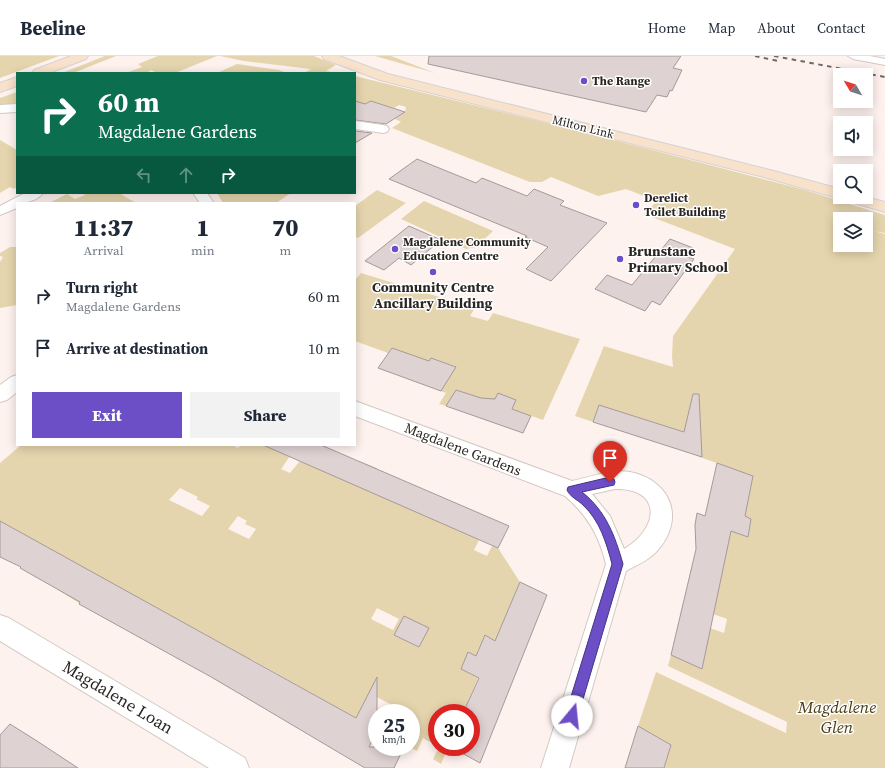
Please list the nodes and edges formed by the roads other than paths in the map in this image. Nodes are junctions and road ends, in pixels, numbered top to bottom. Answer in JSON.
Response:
{"nodes":[{"id":1,"x":82,"y":56,"type":"edge"},
{"id":2,"x":328,"y":56,"type":"edge"},
{"id":3,"x":356,"y":56,"type":"edge"},
{"id":4,"x":852,"y":56,"type":"edge"},
{"id":5,"x":885,"y":62,"type":"edge"},
{"id":6,"x":41,"y":72,"type":"edge"},
{"id":7,"x":16,"y":81,"type":"edge"},
{"id":8,"x":0,"y":88,"type":"edge"},
{"id":9,"x":356,"y":125,"type":"edge"},
{"id":10,"x":383,"y":129,"type":"dead end"},
{"id":11,"x":833,"y":180,"type":"edge"},
{"id":12,"x":833,"y":192,"type":"edge"},
{"id":13,"x":873,"y":192,"type":"edge"},
{"id":14,"x":34,"y":194,"type":"edge"},
{"id":15,"x":885,"y":195,"type":"edge"},
{"id":16,"x":18,"y":202,"type":"edge"},
{"id":17,"x":16,"y":203,"type":"edge"},
{"id":18,"x":873,"y":204,"type":"edge"},
{"id":19,"x":885,"y":207,"type":"edge"},
{"id":20,"x":0,"y":211,"type":"edge"},
{"id":21,"x":16,"y":383,"type":"edge"},
{"id":22,"x":0,"y":395,"type":"edge"},
{"id":23,"x":356,"y":408,"type":"edge"},
{"id":24,"x":572,"y":490,"type":"junction"},
{"id":25,"x":617,"y":564,"type":"junction"},
{"id":26,"x":0,"y":627,"type":"edge"},
{"id":27,"x":235,"y":768,"type":"edge"},
{"id":28,"x":555,"y":768,"type":"edge"}],
"edges":[{"from":1,"to":6,"type":"main road"},
{"from":2,"to":12,"type":"main road","name":"Milton Link"},
{"from":3,"to":11,"type":"main road","name":"Milton Link"},
{"from":4,"to":5,"type":"street"},
{"from":7,"to":8,"type":"main road"},
{"from":9,"to":10,"type":"street"},
{"from":13,"to":15,"type":"main road"},
{"from":14,"to":16,"type":"street"},
{"from":17,"to":20,"type":"street"},
{"from":18,"to":19,"type":"main road"},
{"from":21,"to":22,"type":"street"},
{"from":23,"to":24,"type":"street","name":"Magdalene Gardens"},
{"from":24,"to":25,"type":"street","name":"Magdalene Gardens"},
{"from":24,"to":25,"type":"street"},
{"from":25,"to":28,"type":"street"},
{"from":26,"to":27,"type":"street","name":"Magdalene Loan"}]}
